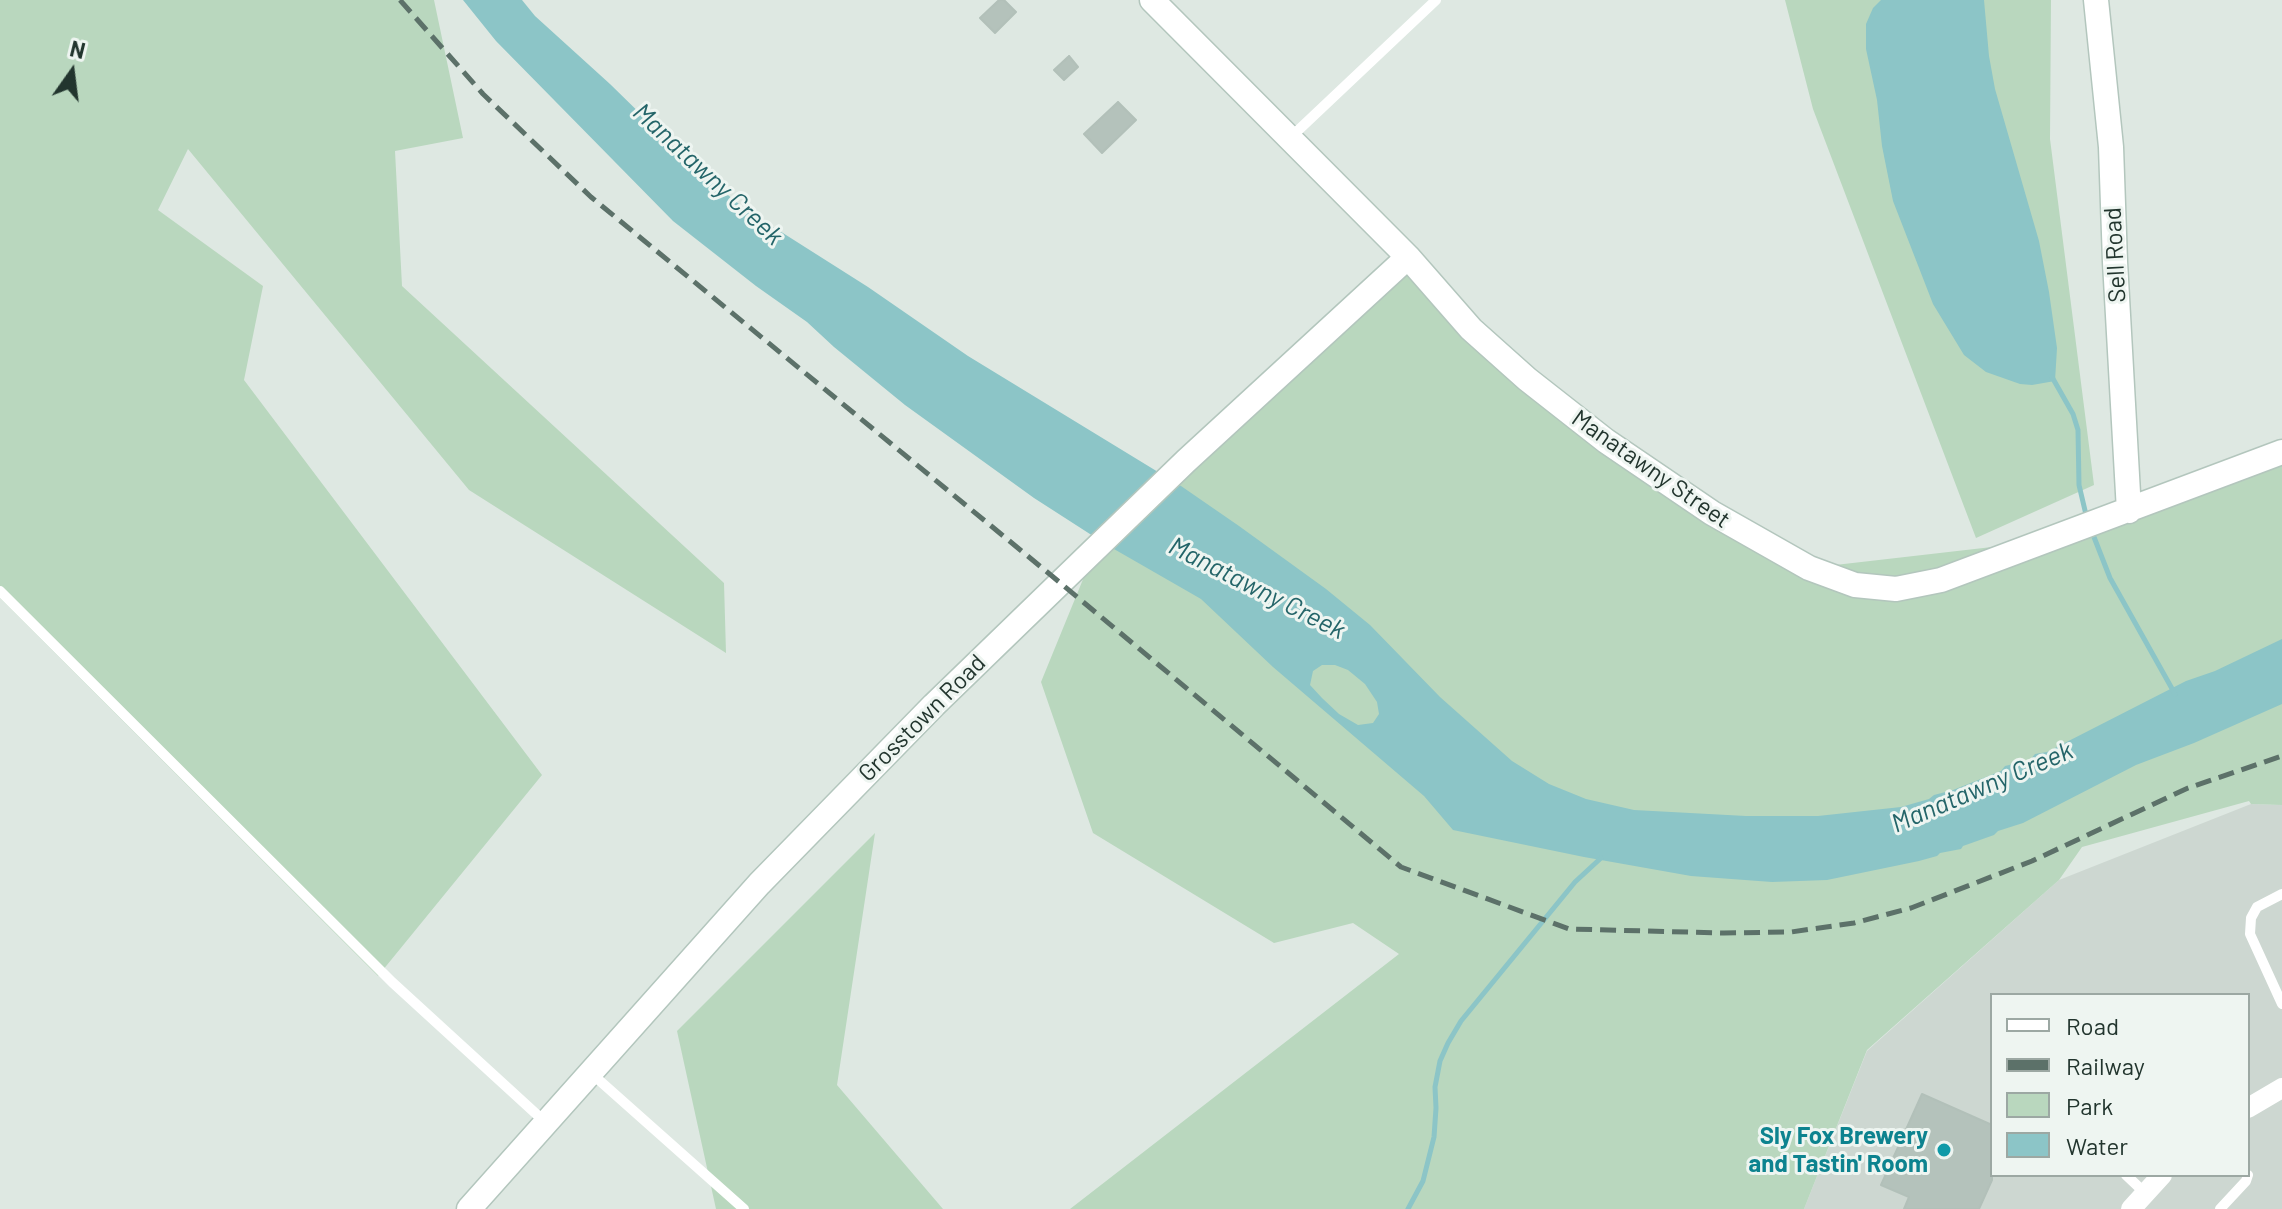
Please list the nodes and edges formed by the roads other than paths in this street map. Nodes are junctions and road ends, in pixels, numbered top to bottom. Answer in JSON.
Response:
{"nodes":[{"id":1,"x":1152,"y":0,"type":"edge"},
{"id":2,"x":1435,"y":0,"type":"edge"},
{"id":3,"x":2096,"y":0,"type":"edge"},
{"id":4,"x":1290,"y":138,"type":"junction"},
{"id":5,"x":1408,"y":257,"type":"junction"},
{"id":6,"x":2282,"y":452,"type":"edge"},
{"id":7,"x":2129,"y":511,"type":"junction"},
{"id":8,"x":0,"y":591,"type":"edge"},
{"id":9,"x":2282,"y":894,"type":"edge"},
{"id":10,"x":2282,"y":1004,"type":"edge"},
{"id":11,"x":590,"y":1072,"type":"junction"},
{"id":12,"x":2282,"y":1088,"type":"edge"},
{"id":13,"x":2250,"y":1107,"type":"edge"},
{"id":14,"x":545,"y":1122,"type":"junction"},
{"id":15,"x":2128,"y":1177,"type":"edge"},
{"id":16,"x":2160,"y":1177,"type":"edge"},
{"id":17,"x":2247,"y":1177,"type":"edge"},
{"id":18,"x":2144,"y":1192,"type":"junction"},
{"id":19,"x":469,"y":1209,"type":"edge"},
{"id":20,"x":744,"y":1209,"type":"edge"},
{"id":21,"x":2131,"y":1209,"type":"edge"},
{"id":22,"x":2220,"y":1209,"type":"edge"}],
"edges":[{"from":1,"to":4,"type":"street","name":"Manatawny Street"},
{"from":2,"to":4,"type":"lane"},
{"from":3,"to":7,"type":"street","name":"Sell Road"},
{"from":4,"to":5,"type":"street","name":"Manatawny Street"},
{"from":5,"to":7,"type":"street","name":"Manatawny Street"},
{"from":5,"to":11,"type":"street","name":"Grosstown Road"},
{"from":6,"to":7,"type":"street","name":"Manatawny Street"},
{"from":8,"to":14,"type":"lane"},
{"from":9,"to":10,"type":"lane"},
{"from":11,"to":14,"type":"street","name":"Grosstown Road"},
{"from":11,"to":20,"type":"lane"},
{"from":12,"to":13,"type":"street"},
{"from":14,"to":19,"type":"street","name":"Grosstown Road"},
{"from":15,"to":18,"type":"lane"},
{"from":16,"to":18,"type":"street"},
{"from":17,"to":22,"type":"lane"},
{"from":18,"to":21,"type":"street"}]}
